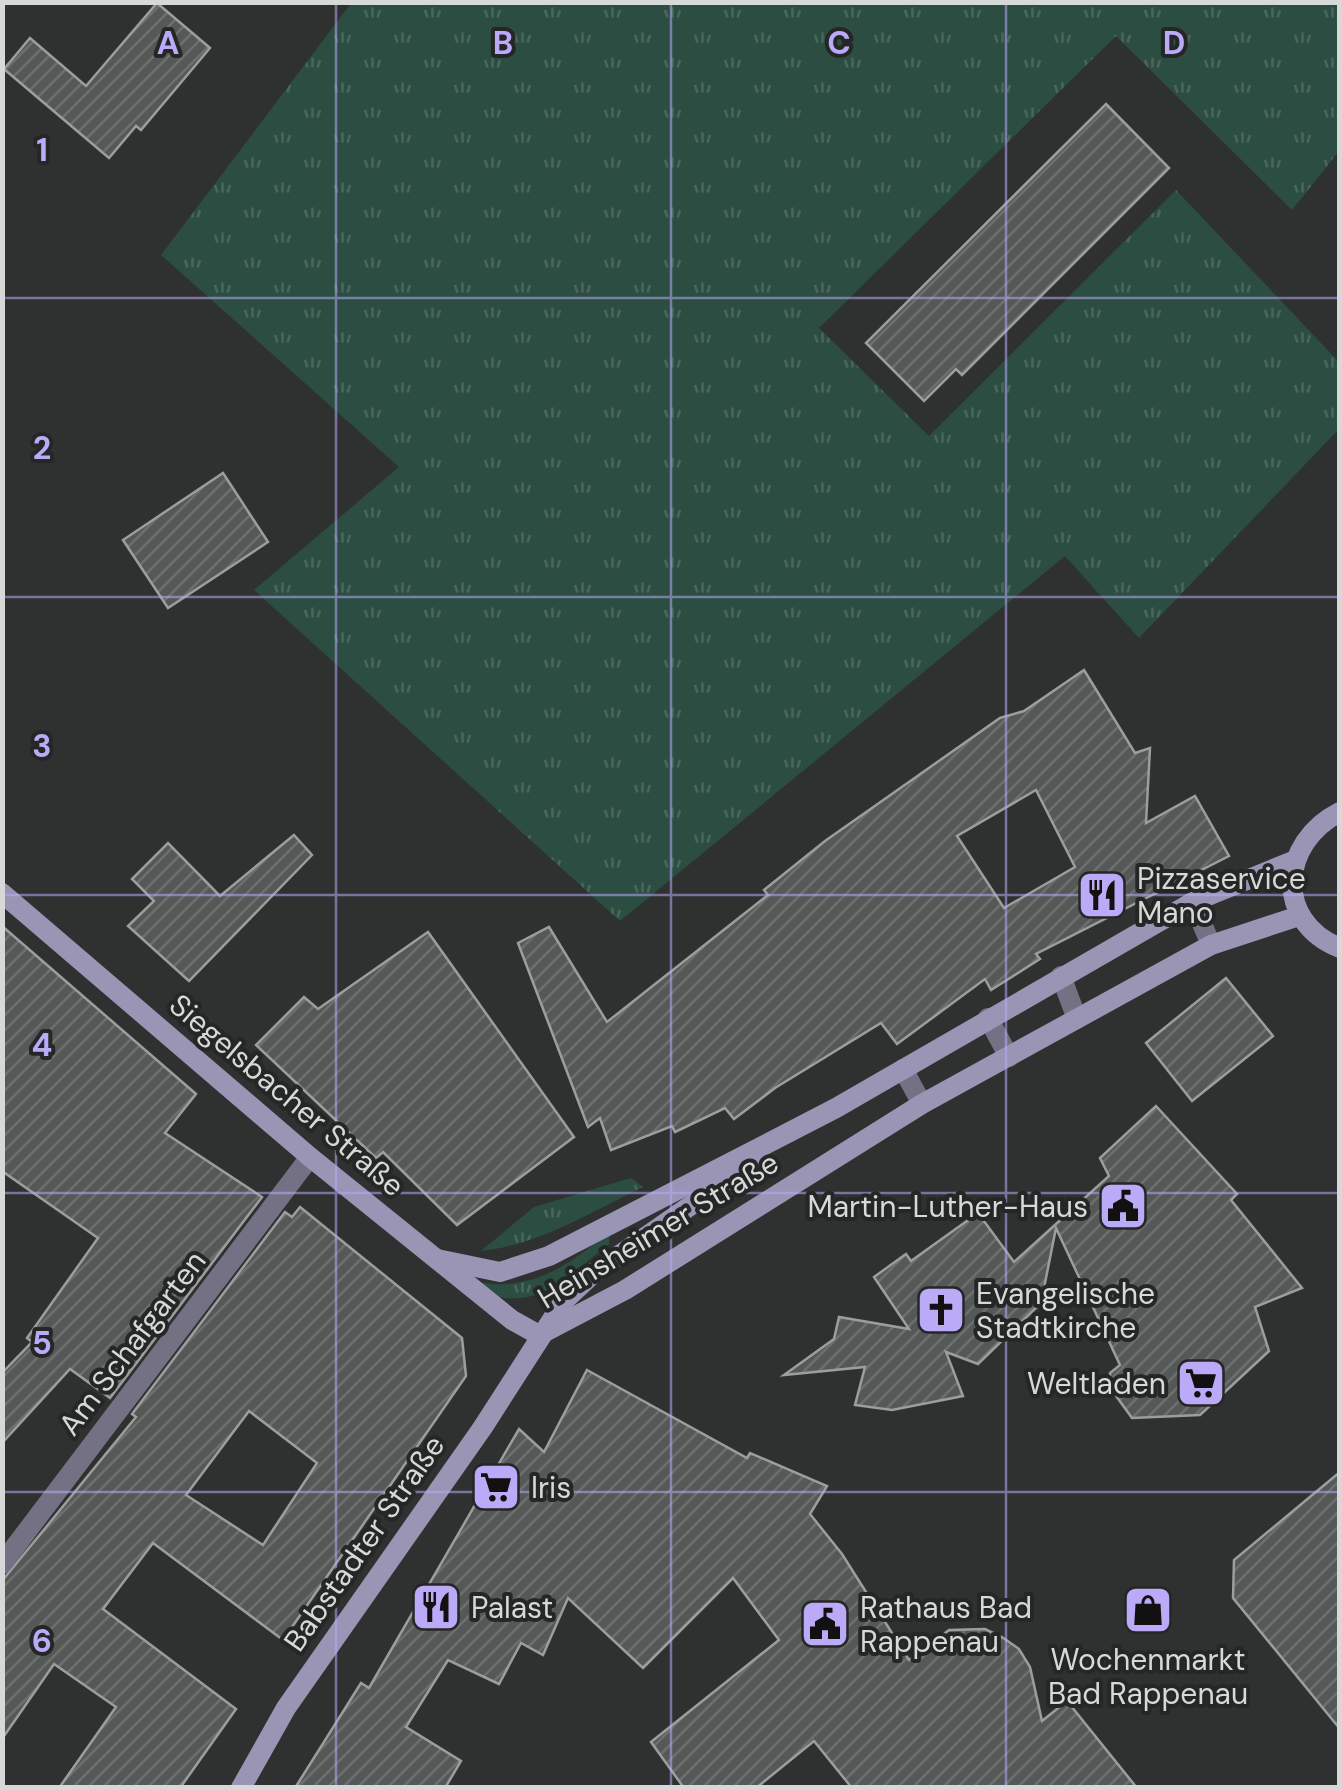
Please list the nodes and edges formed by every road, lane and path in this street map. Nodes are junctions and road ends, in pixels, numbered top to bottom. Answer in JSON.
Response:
{"nodes":[{"id":1,"x":1340,"y":812,"type":"edge"},
{"id":2,"x":1293,"y":862,"type":"junction"},
{"id":3,"x":2,"y":893,"type":"edge"},
{"id":4,"x":1192,"y":902,"type":"junction"},
{"id":5,"x":1300,"y":916,"type":"junction"},
{"id":6,"x":1211,"y":945,"type":"junction"},
{"id":7,"x":1340,"y":948,"type":"edge"},
{"id":8,"x":1062,"y":976,"type":"junction"},
{"id":9,"x":988,"y":1018,"type":"junction"},
{"id":10,"x":1078,"y":1019,"type":"junction"},
{"id":11,"x":1010,"y":1056,"type":"junction"},
{"id":12,"x":903,"y":1068,"type":"junction"},
{"id":13,"x":922,"y":1104,"type":"junction"},
{"id":14,"x":836,"y":1108,"type":"junction"},
{"id":15,"x":310,"y":1157,"type":"junction"},
{"id":16,"x":437,"y":1259,"type":"junction"},
{"id":17,"x":539,"y":1335,"type":"junction"},
{"id":18,"x":2,"y":1564,"type":"edge"},
{"id":19,"x":241,"y":1788,"type":"edge"}],
"edges":[{"from":1,"to":2,"type":"street"},
{"from":2,"to":4,"type":"street","name":"Heinsheimer Straße"},
{"from":2,"to":5,"type":"street"},
{"from":3,"to":15,"type":"street","name":"Siegelsbacher Straße"},
{"from":4,"to":6,"type":"street"},
{"from":4,"to":8,"type":"street","name":"Heinsheimer Straße"},
{"from":5,"to":6,"type":"street","name":"Heinsheimer Straße"},
{"from":5,"to":7,"type":"street"},
{"from":6,"to":10,"type":"street","name":"Heinsheimer Straße"},
{"from":8,"to":9,"type":"street","name":"Heinsheimer Straße"},
{"from":8,"to":10,"type":"street"},
{"from":9,"to":11,"type":"street"},
{"from":9,"to":12,"type":"street","name":"Heinsheimer Straße"},
{"from":10,"to":11,"type":"street","name":"Heinsheimer Straße"},
{"from":11,"to":13,"type":"street","name":"Heinsheimer Straße"},
{"from":12,"to":13,"type":"street"},
{"from":12,"to":14,"type":"street","name":"Heinsheimer Straße"},
{"from":13,"to":17,"type":"street","name":"Heinsheimer Straße"},
{"from":14,"to":16,"type":"street","name":"Heinsheimer Straße"},
{"from":14,"to":17,"type":"street","name":"Heinsheimer Straße"},
{"from":15,"to":16,"type":"street","name":"Siegelsbacher Straße"},
{"from":15,"to":18,"type":"street","name":"Am Schafgarten"},
{"from":16,"to":17,"type":"street","name":"Siegelsbacher Straße"},
{"from":17,"to":19,"type":"street","name":"Babstadter Straße"}]}
